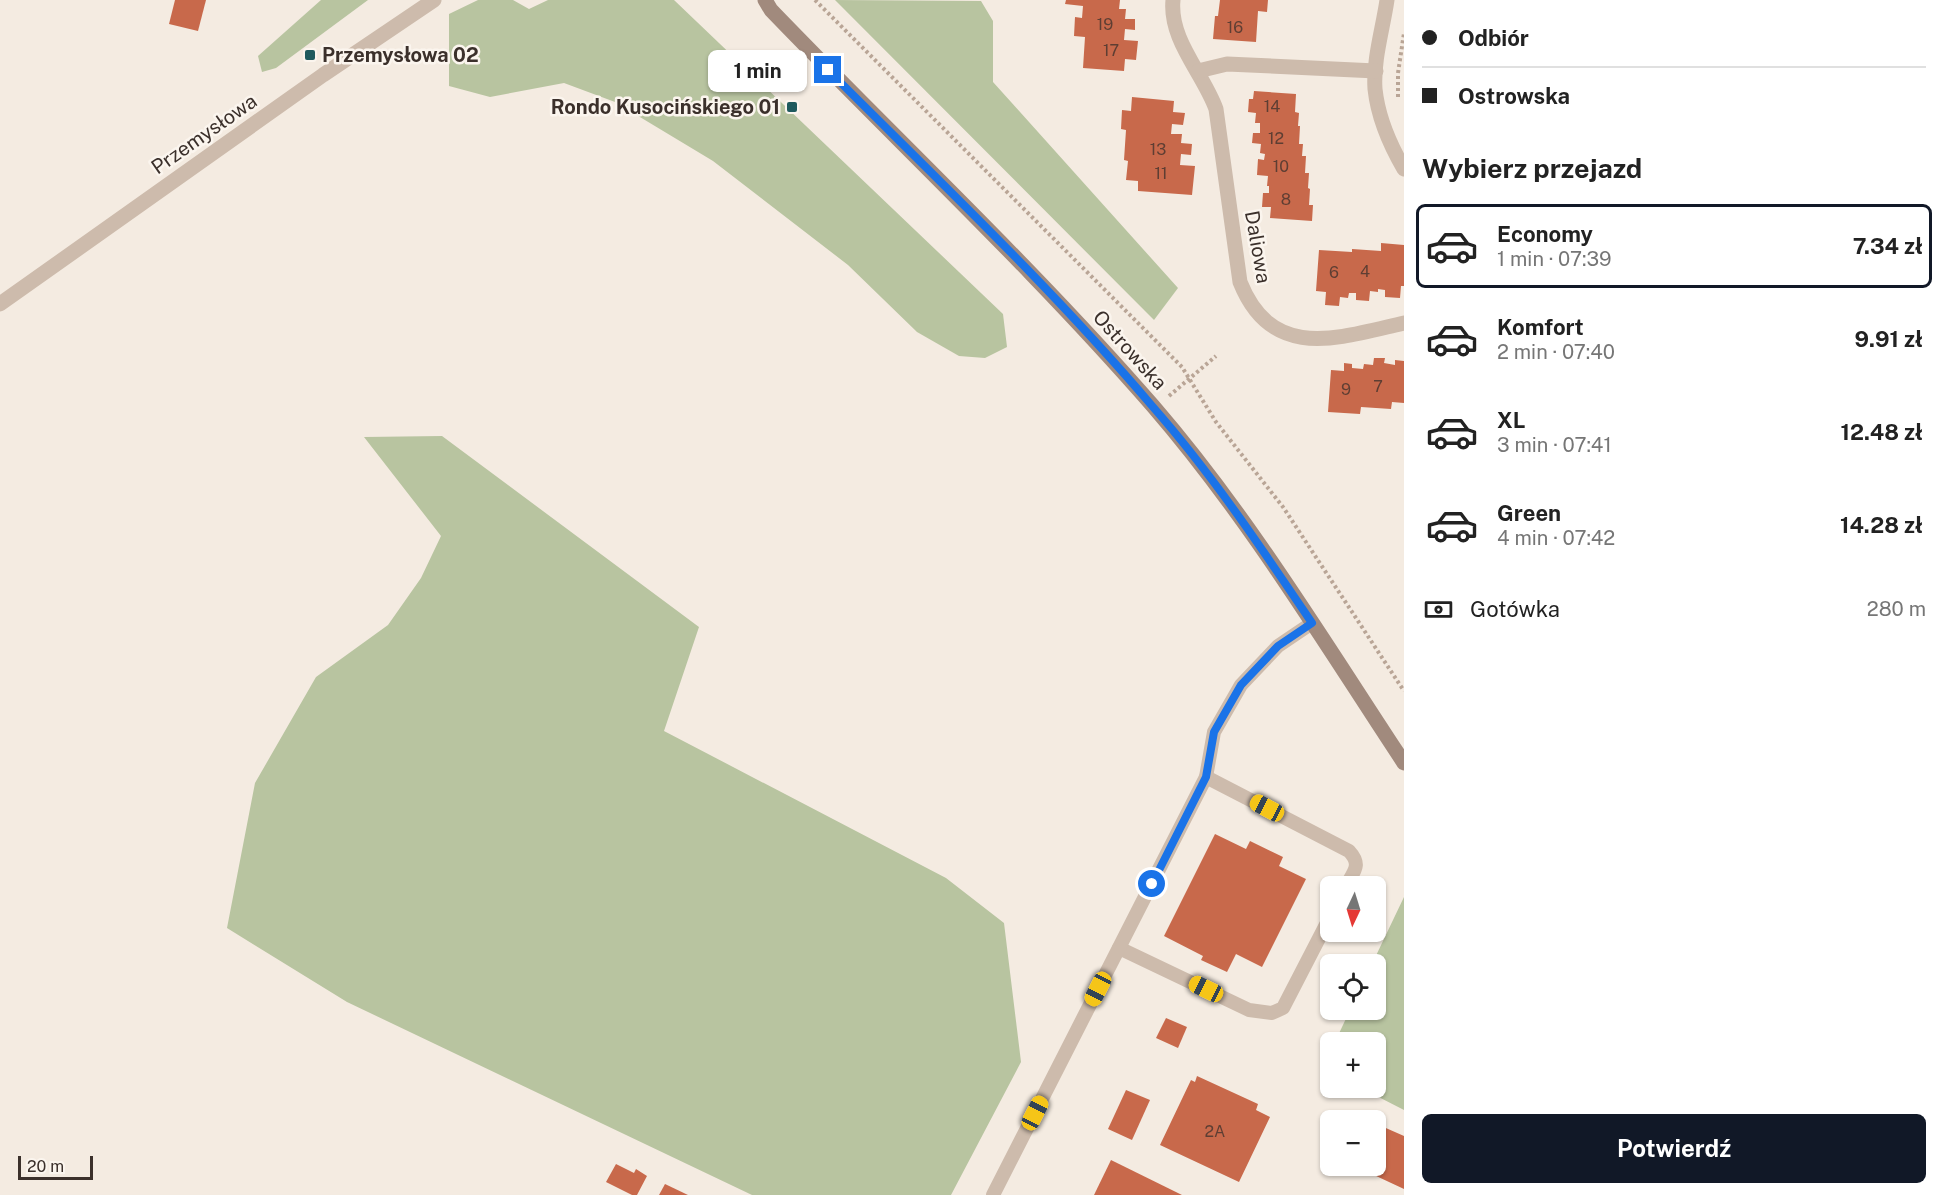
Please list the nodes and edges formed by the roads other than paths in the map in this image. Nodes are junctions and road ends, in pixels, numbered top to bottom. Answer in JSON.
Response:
{"nodes":[{"id":1,"x":434,"y":0,"type":"edge"},
{"id":2,"x":751,"y":0,"type":"edge"},
{"id":3,"x":1173,"y":0,"type":"edge"},
{"id":4,"x":1387,"y":0,"type":"edge"},
{"id":5,"x":768,"y":5,"type":"edge"},
{"id":6,"x":1198,"y":71,"type":"junction"},
{"id":7,"x":1376,"y":71,"type":"junction"},
{"id":8,"x":1404,"y":169,"type":"edge"},
{"id":9,"x":0,"y":304,"type":"edge"},
{"id":10,"x":1404,"y":323,"type":"edge"},
{"id":11,"x":1312,"y":623,"type":"junction"},
{"id":12,"x":1404,"y":763,"type":"edge"},
{"id":13,"x":1206,"y":777,"type":"junction"},
{"id":14,"x":1352,"y":876,"type":"edge"},
{"id":15,"x":1320,"y":936,"type":"edge"},
{"id":16,"x":1119,"y":948,"type":"junction"},
{"id":17,"x":993,"y":1195,"type":"edge"}],
"edges":[{"from":1,"to":9,"type":"street","name":"Przemysłowa"},
{"from":2,"to":5,"type":"main road","name":"Ostrowska"},
{"from":3,"to":6,"type":"street","name":"Daliowa"},
{"from":4,"to":7,"type":"street"},
{"from":5,"to":11,"type":"main road","name":"Ostrowska"},
{"from":6,"to":7,"type":"street"},
{"from":6,"to":10,"type":"street","name":"Daliowa"},
{"from":7,"to":8,"type":"street"},
{"from":11,"to":12,"type":"main road","name":"Ostrowska"},
{"from":11,"to":13,"type":"lane"},
{"from":13,"to":14,"type":"lane"},
{"from":13,"to":16,"type":"lane"},
{"from":15,"to":16,"type":"lane"},
{"from":16,"to":17,"type":"lane"}]}
